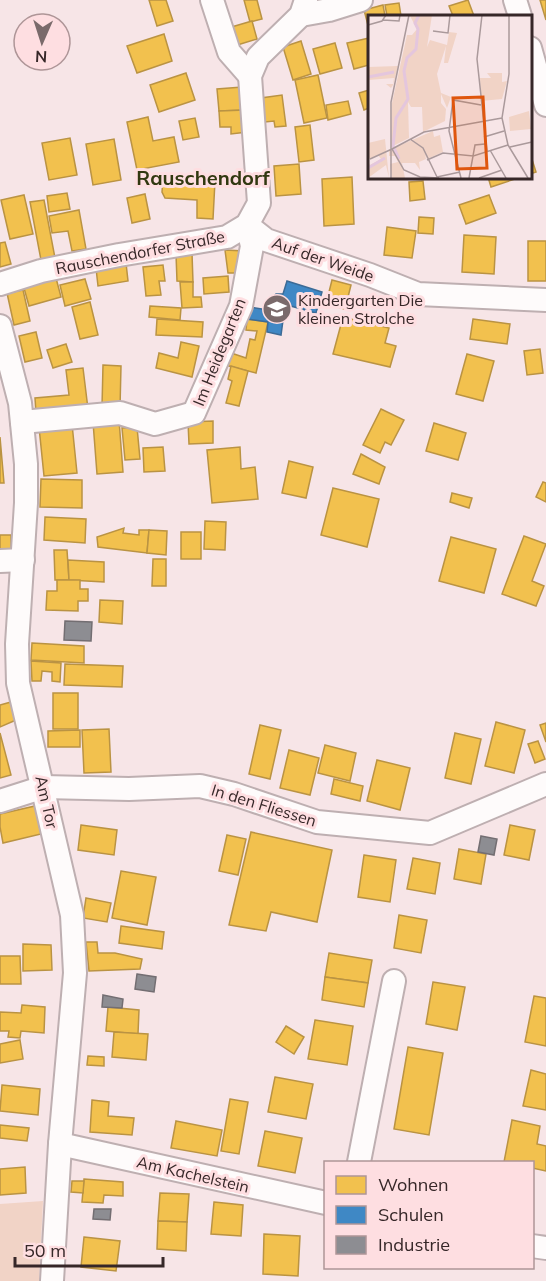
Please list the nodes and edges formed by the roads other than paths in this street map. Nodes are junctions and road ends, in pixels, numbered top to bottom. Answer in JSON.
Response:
{"nodes":[{"id":1,"x":212,"y":0,"type":"edge"},
{"id":2,"x":362,"y":0,"type":"edge"},
{"id":3,"x":515,"y":0,"type":"edge"},
{"id":4,"x":304,"y":7,"type":"edge"},
{"id":5,"x":520,"y":15,"type":"edge"},
{"id":6,"x":531,"y":52,"type":"edge"},
{"id":7,"x":250,"y":76,"type":"junction"},
{"id":8,"x":546,"y":105,"type":"edge"},
{"id":9,"x":247,"y":225,"type":"junction"},
{"id":10,"x":0,"y":284,"type":"edge"},
{"id":11,"x":546,"y":300,"type":"edge"},
{"id":12,"x":0,"y":326,"type":"edge"},
{"id":13,"x":22,"y":422,"type":"junction"},
{"id":14,"x":23,"y":560,"type":"junction"},
{"id":15,"x":0,"y":561,"type":"edge"},
{"id":16,"x":546,"y":784,"type":"edge"},
{"id":17,"x":44,"y":787,"type":"junction"},
{"id":18,"x":0,"y":801,"type":"edge"},
{"id":19,"x":394,"y":981,"type":"dead end"},
{"id":20,"x":60,"y":1144,"type":"junction"},
{"id":21,"x":359,"y":1161,"type":"edge"},
{"id":22,"x":324,"y":1203,"type":"edge"},
{"id":23,"x":52,"y":1281,"type":"edge"}],
"edges":[{"from":1,"to":7,"type":"street"},
{"from":2,"to":4,"type":"street"},
{"from":3,"to":5,"type":"street"},
{"from":4,"to":7,"type":"street"},
{"from":6,"to":8,"type":"street"},
{"from":7,"to":9,"type":"street","name":"Rauschendorfer Straße"},
{"from":9,"to":10,"type":"street","name":"Rauschendorfer Straße"},
{"from":9,"to":11,"type":"street","name":"Auf der Weide"},
{"from":9,"to":13,"type":"street","name":"Im Heidegarten"},
{"from":12,"to":13,"type":"street","name":"Am Tor"},
{"from":13,"to":14,"type":"street","name":"Am Tor"},
{"from":14,"to":15,"type":"street"},
{"from":14,"to":17,"type":"street","name":"Am Tor"},
{"from":16,"to":17,"type":"street","name":"In den Fliessen"},
{"from":17,"to":18,"type":"street","name":"In den Fliessen"},
{"from":17,"to":20,"type":"street","name":"Am Tor"},
{"from":19,"to":21,"type":"street"},
{"from":20,"to":22,"type":"street","name":"Am Kachelstein"},
{"from":20,"to":23,"type":"street","name":"Am Tor"}]}
